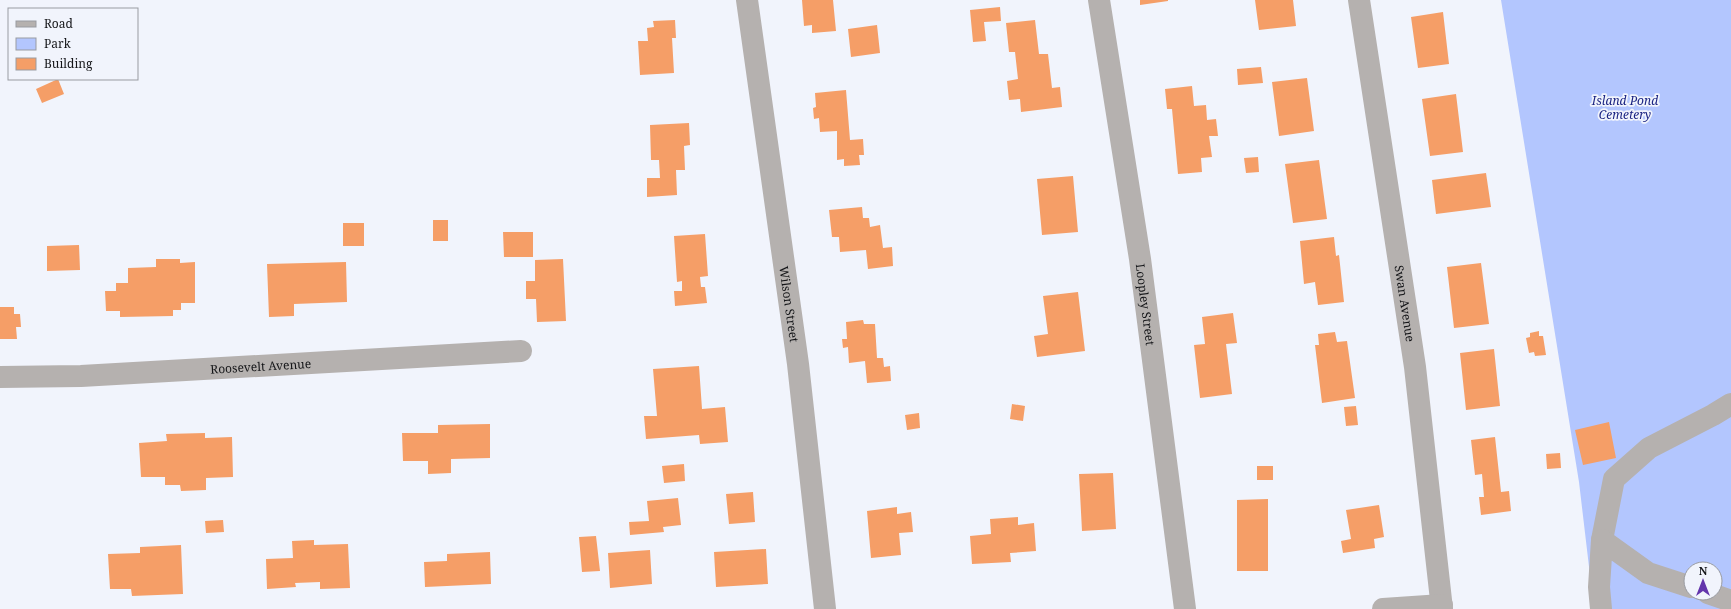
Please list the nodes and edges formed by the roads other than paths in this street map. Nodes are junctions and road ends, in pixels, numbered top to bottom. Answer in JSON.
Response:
{"nodes":[{"id":1,"x":747,"y":0,"type":"edge"},
{"id":2,"x":1099,"y":0,"type":"edge"},
{"id":3,"x":1359,"y":0,"type":"edge"},
{"id":4,"x":521,"y":351,"type":"dead end"},
{"id":5,"x":0,"y":377,"type":"edge"},
{"id":6,"x":1731,"y":404,"type":"edge"},
{"id":7,"x":1602,"y":540,"type":"junction"},
{"id":8,"x":1683,"y":585,"type":"edge"},
{"id":9,"x":1442,"y":607,"type":"edge"},
{"id":10,"x":824,"y":609,"type":"edge"},
{"id":11,"x":1185,"y":609,"type":"edge"},
{"id":12,"x":1384,"y":609,"type":"edge"},
{"id":13,"x":1601,"y":609,"type":"edge"}],
"edges":[{"from":1,"to":10,"type":"street","name":"Wilson Street"},
{"from":2,"to":11,"type":"street","name":"Loopley Street"},
{"from":3,"to":9,"type":"street","name":"Swan Avenue"},
{"from":4,"to":5,"type":"street","name":"Roosevelt Avenue"},
{"from":6,"to":7,"type":"street"},
{"from":7,"to":8,"type":"street"},
{"from":7,"to":13,"type":"street"},
{"from":9,"to":12,"type":"street"}]}
